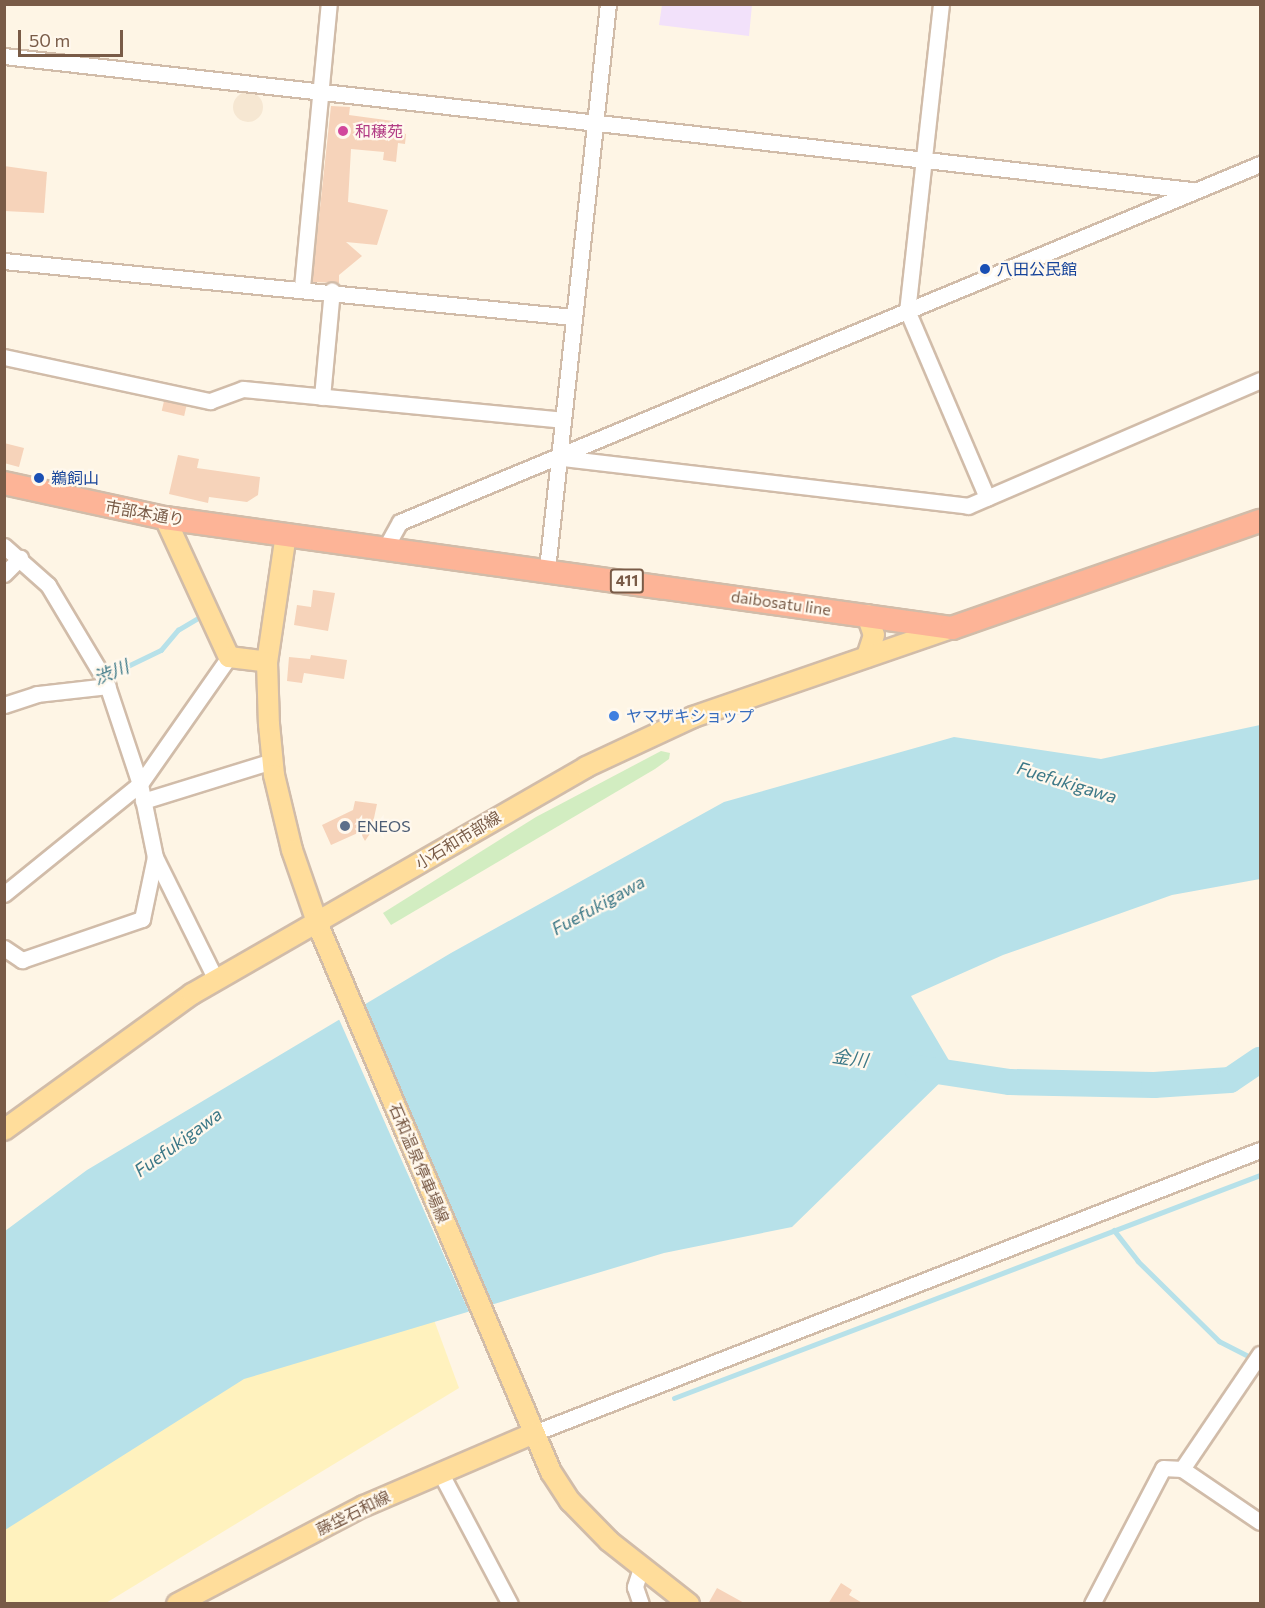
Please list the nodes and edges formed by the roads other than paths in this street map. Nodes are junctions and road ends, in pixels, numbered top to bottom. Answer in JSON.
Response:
{"nodes":[{"id":1,"x":329,"y":4,"type":"edge"},
{"id":2,"x":608,"y":4,"type":"edge"},
{"id":3,"x":940,"y":4,"type":"edge"},
{"id":4,"x":4,"y":56,"type":"edge"},
{"id":5,"x":321,"y":89,"type":"junction"},
{"id":6,"x":594,"y":121,"type":"junction"},
{"id":7,"x":926,"y":158,"type":"junction"},
{"id":8,"x":1260,"y":164,"type":"edge"},
{"id":9,"x":1192,"y":190,"type":"junction"},
{"id":10,"x":4,"y":261,"type":"edge"},
{"id":11,"x":302,"y":287,"type":"junction"},
{"id":12,"x":332,"y":290,"type":"junction"},
{"id":13,"x":907,"y":310,"type":"junction"},
{"id":14,"x":573,"y":317,"type":"junction"},
{"id":15,"x":4,"y":357,"type":"edge"},
{"id":16,"x":1260,"y":380,"type":"edge"},
{"id":17,"x":322,"y":397,"type":"junction"},
{"id":18,"x":563,"y":420,"type":"junction"},
{"id":19,"x":559,"y":458,"type":"junction"},
{"id":20,"x":4,"y":483,"type":"edge"},
{"id":21,"x":987,"y":498,"type":"junction"},
{"id":22,"x":165,"y":518,"type":"junction"},
{"id":23,"x":1260,"y":521,"type":"edge"},
{"id":24,"x":286,"y":534,"type":"junction"},
{"id":25,"x":387,"y":545,"type":"junction"},
{"id":26,"x":4,"y":546,"type":"edge"},
{"id":27,"x":20,"y":558,"type":"junction"},
{"id":28,"x":547,"y":569,"type":"junction"},
{"id":29,"x":4,"y":574,"type":"edge"},
{"id":30,"x":867,"y":615,"type":"junction"},
{"id":31,"x":952,"y":628,"type":"junction"},
{"id":32,"x":229,"y":657,"type":"junction"},
{"id":33,"x":867,"y":657,"type":"junction"},
{"id":34,"x":267,"y":662,"type":"junction"},
{"id":35,"x":104,"y":679,"type":"junction"},
{"id":36,"x":4,"y":705,"type":"edge"},
{"id":37,"x":272,"y":761,"type":"junction"},
{"id":38,"x":140,"y":784,"type":"junction"},
{"id":39,"x":143,"y":801,"type":"junction"},
{"id":40,"x":156,"y":857,"type":"junction"},
{"id":41,"x":4,"y":894,"type":"edge"},
{"id":42,"x":318,"y":924,"type":"junction"},
{"id":43,"x":4,"y":948,"type":"edge"},
{"id":44,"x":216,"y":980,"type":"junction"},
{"id":45,"x":4,"y":1130,"type":"edge"},
{"id":46,"x":1260,"y":1150,"type":"edge"},
{"id":47,"x":1258,"y":1358,"type":"edge"},
{"id":48,"x":531,"y":1428,"type":"junction"},
{"id":49,"x":1182,"y":1469,"type":"junction"},
{"id":50,"x":441,"y":1475,"type":"junction"},
{"id":51,"x":1260,"y":1522,"type":"edge"},
{"id":52,"x":641,"y":1568,"type":"junction"},
{"id":53,"x":177,"y":1604,"type":"edge"},
{"id":54,"x":510,"y":1604,"type":"edge"},
{"id":55,"x":641,"y":1604,"type":"edge"},
{"id":56,"x":690,"y":1604,"type":"edge"},
{"id":57,"x":1092,"y":1604,"type":"edge"}],
"edges":[{"from":1,"to":5,"type":"street"},
{"from":2,"to":6,"type":"street"},
{"from":3,"to":7,"type":"street"},
{"from":4,"to":5,"type":"street"},
{"from":5,"to":6,"type":"street"},
{"from":5,"to":11,"type":"street"},
{"from":6,"to":7,"type":"street"},
{"from":6,"to":14,"type":"street"},
{"from":7,"to":9,"type":"street"},
{"from":7,"to":13,"type":"street"},
{"from":8,"to":9,"type":"street"},
{"from":9,"to":13,"type":"street"},
{"from":10,"to":11,"type":"street"},
{"from":11,"to":12,"type":"street"},
{"from":12,"to":14,"type":"street"},
{"from":12,"to":17,"type":"street"},
{"from":13,"to":19,"type":"street"},
{"from":13,"to":21,"type":"street"},
{"from":14,"to":18,"type":"street"},
{"from":15,"to":17,"type":"street"},
{"from":16,"to":21,"type":"street"},
{"from":17,"to":18,"type":"street"},
{"from":18,"to":19,"type":"street"},
{"from":19,"to":21,"type":"street"},
{"from":19,"to":25,"type":"street"},
{"from":19,"to":28,"type":"street"},
{"from":20,"to":22,"type":"highway","name":"市部本通り","number":"411"},
{"from":22,"to":24,"type":"highway","name":"市部本通り","number":"411"},
{"from":22,"to":32,"type":"main road"},
{"from":23,"to":31,"type":"highway","name":"daibosatu line","number":"411"},
{"from":24,"to":25,"type":"highway","name":"daibosatu line","number":"411"},
{"from":24,"to":34,"type":"main road","name":"石和温泉停車場線"},
{"from":25,"to":28,"type":"highway","name":"daibosatu line","number":"411"},
{"from":26,"to":27,"type":"street"},
{"from":27,"to":29,"type":"street"},
{"from":27,"to":35,"type":"street"},
{"from":28,"to":30,"type":"highway","name":"daibosatu line","number":"411"},
{"from":30,"to":31,"type":"highway","name":"daibosatu line","number":"411"},
{"from":30,"to":33,"type":"main road"},
{"from":31,"to":33,"type":"main road","name":"小石和市部線"},
{"from":32,"to":34,"type":"main road"},
{"from":32,"to":38,"type":"street"},
{"from":33,"to":42,"type":"main road","name":"小石和市部線"},
{"from":34,"to":37,"type":"main road","name":"石和温泉停車場線"},
{"from":35,"to":36,"type":"street"},
{"from":35,"to":38,"type":"street"},
{"from":37,"to":39,"type":"street"},
{"from":37,"to":42,"type":"main road","name":"石和温泉停車場線"},
{"from":38,"to":39,"type":"street"},
{"from":38,"to":41,"type":"street"},
{"from":39,"to":40,"type":"street"},
{"from":40,"to":43,"type":"street"},
{"from":40,"to":44,"type":"street"},
{"from":42,"to":44,"type":"main road","name":"小石和市部線"},
{"from":42,"to":48,"type":"main road","name":"石和温泉停車場線"},
{"from":44,"to":45,"type":"main road","name":"小石和市部線"},
{"from":46,"to":48,"type":"street"},
{"from":47,"to":49,"type":"street"},
{"from":48,"to":50,"type":"main road","name":"藤垈石和線"},
{"from":48,"to":52,"type":"main road","name":"石和温泉停車場線"},
{"from":49,"to":51,"type":"street"},
{"from":49,"to":57,"type":"street"},
{"from":50,"to":53,"type":"main road","name":"藤垈石和線"},
{"from":50,"to":54,"type":"street"},
{"from":52,"to":55,"type":"street"},
{"from":52,"to":56,"type":"main road","name":"石和温泉停車場線"}]}
